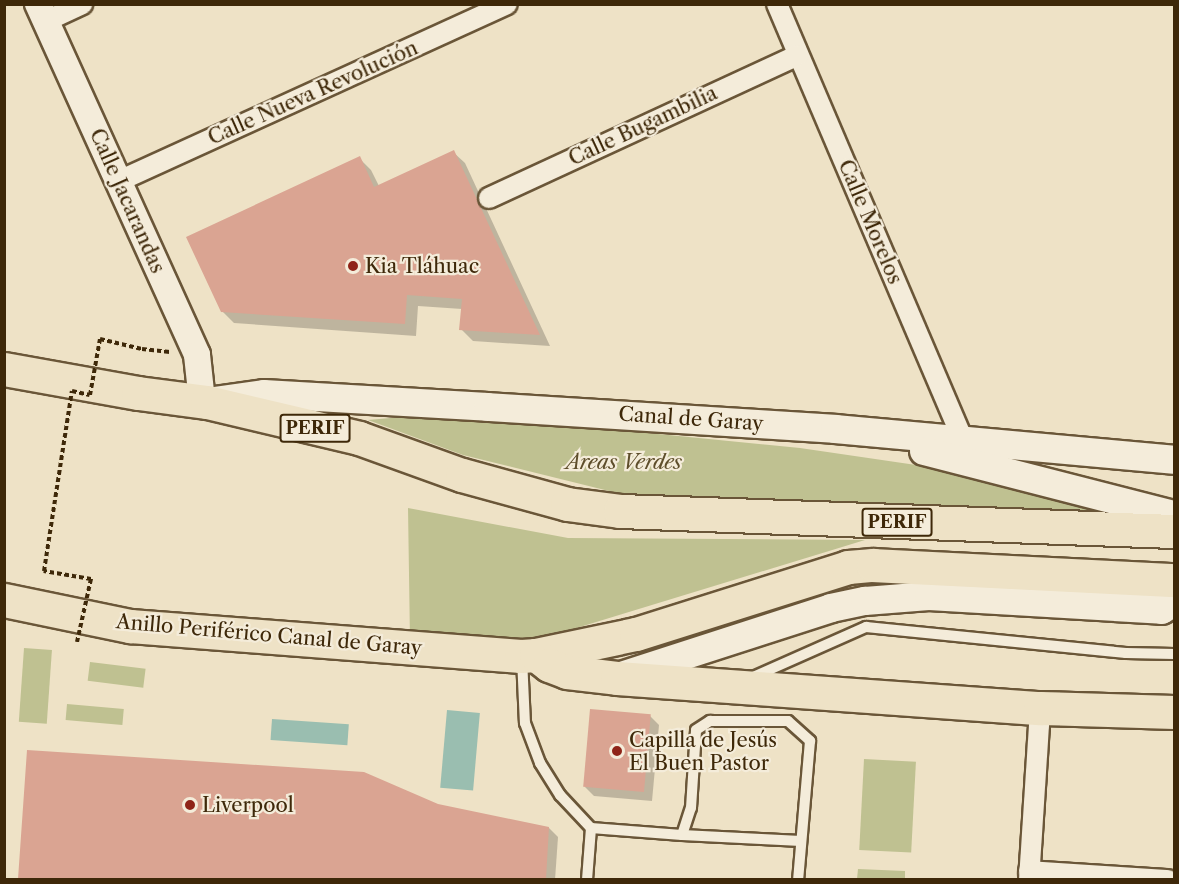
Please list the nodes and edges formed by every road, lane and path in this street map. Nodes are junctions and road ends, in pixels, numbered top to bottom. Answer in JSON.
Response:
{"nodes":[{"id":1,"x":82,"y":4,"type":"edge"},
{"id":2,"x":507,"y":4,"type":"edge"},
{"id":3,"x":777,"y":4,"type":"edge"},
{"id":4,"x":42,"y":13,"type":"edge"},
{"id":5,"x":798,"y":55,"type":"junction"},
{"id":6,"x":119,"y":181,"type":"junction"},
{"id":7,"x":489,"y":198,"type":"dead end"},
{"id":8,"x":142,"y":349,"type":"dead end"},
{"id":9,"x":4,"y":369,"type":"edge"},
{"id":10,"x":204,"y":401,"type":"junction"},
{"id":11,"x":835,"y":429,"type":"junction"},
{"id":12,"x":963,"y":440,"type":"junction"},
{"id":13,"x":1174,"y":460,"type":"edge"},
{"id":14,"x":1174,"y":515,"type":"edge"},
{"id":15,"x":1174,"y":531,"type":"edge"},
{"id":16,"x":1174,"y":580,"type":"edge"},
{"id":17,"x":4,"y":600,"type":"edge"},
{"id":18,"x":1174,"y":602,"type":"edge"},
{"id":19,"x":77,"y":642,"type":"dead end"},
{"id":20,"x":1174,"y":654,"type":"edge"},
{"id":21,"x":529,"y":656,"type":"junction"},
{"id":22,"x":617,"y":678,"type":"junction"},
{"id":23,"x":734,"y":686,"type":"junction"},
{"id":24,"x":1040,"y":708,"type":"junction"},
{"id":25,"x":1174,"y":712,"type":"edge"},
{"id":26,"x":591,"y":828,"type":"junction"},
{"id":27,"x":682,"y":835,"type":"junction"},
{"id":28,"x":801,"y":841,"type":"junction"},
{"id":29,"x":1029,"y":875,"type":"edge"},
{"id":30,"x":587,"y":879,"type":"edge"},
{"id":31,"x":798,"y":879,"type":"edge"},
{"id":32,"x":1168,"y":879,"type":"edge"}],
"edges":[{"from":1,"to":4,"type":"street"},
{"from":2,"to":6,"type":"street","name":"Calle Nueva Revolución"},
{"from":3,"to":5,"type":"street","name":"Calle Morelos"},
{"from":4,"to":6,"type":"street","name":"Calle Jacarandas"},
{"from":5,"to":7,"type":"street","name":"Calle Bugambilia"},
{"from":5,"to":12,"type":"street","name":"Calle Morelos"},
{"from":6,"to":10,"type":"street","name":"Calle Jacarandas"},
{"from":8,"to":19,"type":"path","bridge":true},
{"from":9,"to":10,"type":"highway","number":"PERIF"},
{"from":10,"to":11,"type":"main road","name":"Canal de Garay"},
{"from":10,"to":15,"type":"highway","number":"PERIF"},
{"from":11,"to":12,"type":"main road","name":"Canal de Garay"},
{"from":11,"to":14,"type":"main road"},
{"from":12,"to":13,"type":"main road","name":"Canal de Garay"},
{"from":16,"to":21,"type":"highway","number":"PERIF"},
{"from":17,"to":21,"type":"highway","name":"Anillo Periférico Canal de Garay","number":"PERIF"},
{"from":18,"to":22,"type":"main road"},
{"from":20,"to":23,"type":"lane"},
{"from":21,"to":22,"type":"highway"},
{"from":21,"to":26,"type":"lane"},
{"from":22,"to":23,"type":"highway"},
{"from":23,"to":24,"type":"highway"},
{"from":24,"to":25,"type":"highway"},
{"from":24,"to":29,"type":"street"},
{"from":26,"to":27,"type":"lane"},
{"from":26,"to":30,"type":"lane"},
{"from":27,"to":28,"type":"lane"},
{"from":27,"to":28,"type":"lane"},
{"from":28,"to":31,"type":"lane"},
{"from":29,"to":32,"type":"street"}]}
